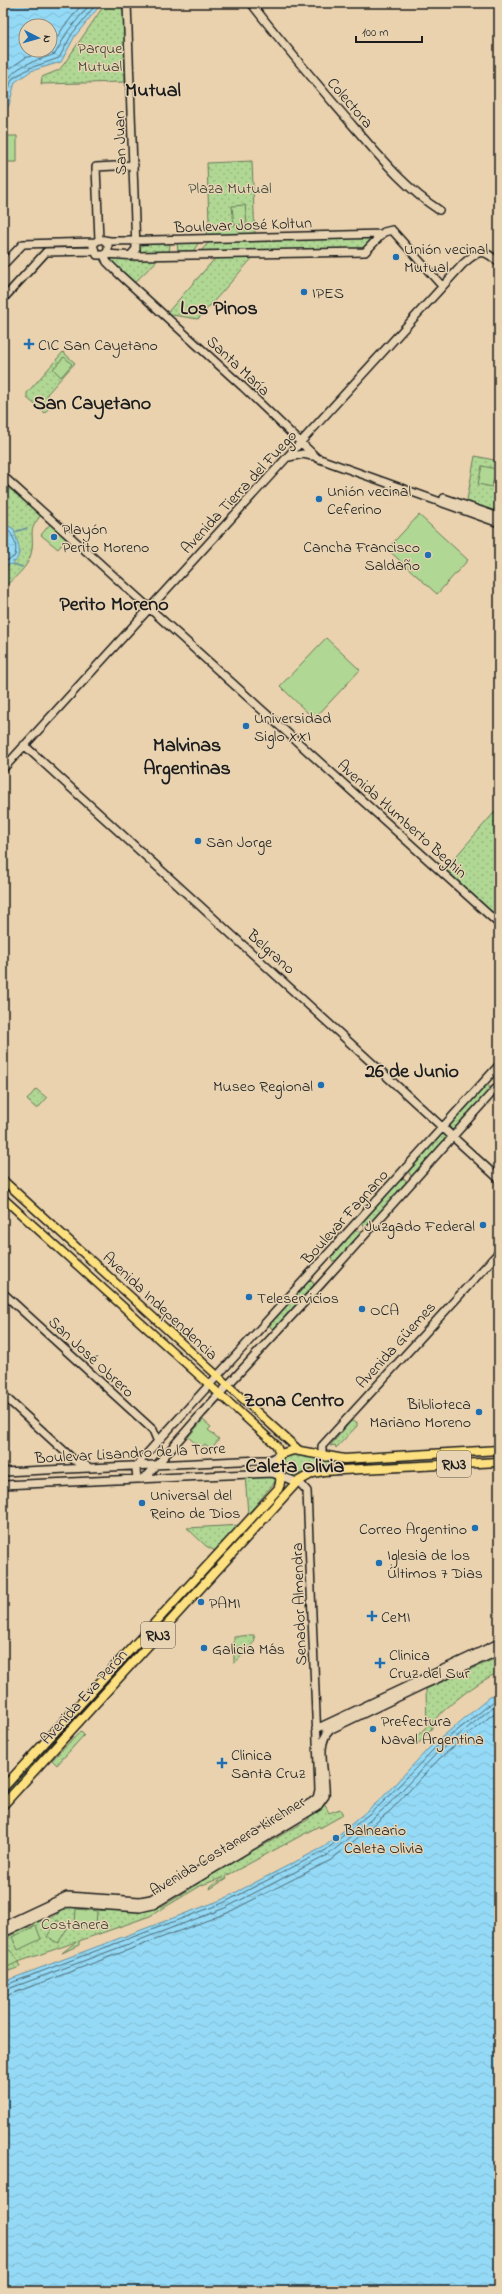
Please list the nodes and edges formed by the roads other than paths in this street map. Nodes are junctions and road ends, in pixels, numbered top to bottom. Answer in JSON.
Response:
{"nodes":[{"id":1,"x":127,"y":3,"type":"edge"},
{"id":2,"x":251,"y":3,"type":"edge"},
{"id":3,"x":134,"y":165,"type":"junction"},
{"id":4,"x":439,"y":210,"type":"dead end"},
{"id":5,"x":382,"y":234,"type":"junction"},
{"id":6,"x":100,"y":241,"type":"junction"},
{"id":7,"x":136,"y":241,"type":"junction"},
{"id":8,"x":100,"y":254,"type":"junction"},
{"id":9,"x":130,"y":256,"type":"junction"},
{"id":10,"x":499,"y":263,"type":"edge"},
{"id":11,"x":3,"y":265,"type":"edge"},
{"id":12,"x":442,"y":286,"type":"junction"},
{"id":13,"x":3,"y":300,"type":"edge"},
{"id":14,"x":303,"y":444,"type":"junction"},
{"id":15,"x":289,"y":457,"type":"junction"},
{"id":16,"x":317,"y":458,"type":"junction"},
{"id":17,"x":3,"y":476,"type":"edge"},
{"id":18,"x":499,"y":517,"type":"edge"},
{"id":19,"x":499,"y":523,"type":"edge"},
{"id":20,"x":150,"y":609,"type":"junction"},
{"id":21,"x":24,"y":745,"type":"junction"},
{"id":22,"x":3,"y":769,"type":"edge"},
{"id":23,"x":499,"y":924,"type":"edge"},
{"id":24,"x":499,"y":1065,"type":"edge"},
{"id":25,"x":499,"y":1085,"type":"edge"},
{"id":26,"x":443,"y":1126,"type":"junction"},
{"id":27,"x":453,"y":1137,"type":"junction"},
{"id":28,"x":499,"y":1179,"type":"edge"},
{"id":29,"x":3,"y":1180,"type":"edge"},
{"id":30,"x":3,"y":1198,"type":"edge"},
{"id":31,"x":499,"y":1252,"type":"edge"},
{"id":32,"x":3,"y":1293,"type":"edge"},
{"id":33,"x":217,"y":1376,"type":"junction"},
{"id":34,"x":209,"y":1385,"type":"junction"},
{"id":35,"x":227,"y":1385,"type":"junction"},
{"id":36,"x":219,"y":1394,"type":"junction"},
{"id":37,"x":3,"y":1396,"type":"edge"},
{"id":38,"x":158,"y":1442,"type":"junction"},
{"id":39,"x":499,"y":1450,"type":"edge"},
{"id":40,"x":300,"y":1451,"type":"junction"},
{"id":41,"x":280,"y":1454,"type":"junction"},
{"id":42,"x":326,"y":1457,"type":"junction"},
{"id":43,"x":142,"y":1459,"type":"junction"},
{"id":44,"x":499,"y":1462,"type":"edge"},
{"id":45,"x":157,"y":1464,"type":"junction"},
{"id":46,"x":126,"y":1466,"type":"junction"},
{"id":47,"x":138,"y":1466,"type":"junction"},
{"id":48,"x":91,"y":1467,"type":"junction"},
{"id":49,"x":3,"y":1472,"type":"edge"},
{"id":50,"x":280,"y":1476,"type":"junction"},
{"id":51,"x":139,"y":1479,"type":"junction"},
{"id":52,"x":297,"y":1482,"type":"junction"},
{"id":53,"x":3,"y":1485,"type":"edge"},
{"id":54,"x":499,"y":1643,"type":"edge"},
{"id":55,"x":499,"y":1651,"type":"edge"},
{"id":56,"x":329,"y":1726,"type":"junction"},
{"id":57,"x":318,"y":1730,"type":"junction"},
{"id":58,"x":3,"y":1788,"type":"edge"},
{"id":59,"x":322,"y":1792,"type":"junction"},
{"id":60,"x":315,"y":1804,"type":"junction"},
{"id":61,"x":3,"y":1805,"type":"edge"},
{"id":62,"x":243,"y":1843,"type":"junction"},
{"id":63,"x":255,"y":1844,"type":"junction"},
{"id":64,"x":3,"y":1926,"type":"edge"},
{"id":65,"x":3,"y":1933,"type":"edge"}],
"edges":[{"from":1,"to":3,"type":"street","name":"San Juan"},
{"from":2,"to":4,"type":"street","name":"Colectora"},
{"from":3,"to":6,"type":"street"},
{"from":3,"to":7,"type":"street","name":"San Juan"},
{"from":5,"to":7,"type":"street","name":"Boulevar José Koltun"},
{"from":5,"to":9,"type":"street","name":"Boulevar José Koltun"},
{"from":5,"to":12,"type":"street"},
{"from":6,"to":7,"type":"street","name":"Boulevar José Koltun"},
{"from":6,"to":8,"type":"street"},
{"from":6,"to":8,"type":"street"},
{"from":6,"to":11,"type":"street","name":"Boulevar José Koltun"},
{"from":7,"to":9,"type":"street","name":"San Juan"},
{"from":8,"to":9,"type":"street","name":"Boulevar José Koltun"},
{"from":8,"to":13,"type":"street","name":"Boulevar José Koltun"},
{"from":8,"to":14,"type":"street","name":"Santa María"},
{"from":10,"to":12,"type":"street","name":"Avenida Tierra del Fuego"},
{"from":12,"to":14,"type":"street","name":"Avenida Tierra del Fuego"},
{"from":14,"to":15,"type":"street","name":"Avenida Tierra del Fuego"},
{"from":14,"to":16,"type":"street","name":"Santa María"},
{"from":14,"to":18,"type":"street","name":"Santa María"},
{"from":15,"to":16,"type":"street"},
{"from":15,"to":20,"type":"street","name":"Avenida Tierra del Fuego"},
{"from":16,"to":19,"type":"street","name":"Santa María"},
{"from":17,"to":20,"type":"street","name":"Avenida Humberto Beghin"},
{"from":20,"to":21,"type":"street","name":"Avenida Tierra del Fuego"},
{"from":20,"to":23,"type":"street","name":"Avenida Humberto Beghin"},
{"from":21,"to":22,"type":"street","name":"Avenida Tierra del Fuego"},
{"from":21,"to":26,"type":"street","name":"Belgrano"},
{"from":24,"to":26,"type":"street","name":"Boulevar Fagnano"},
{"from":25,"to":27,"type":"street","name":"Boulevar Fagnano"},
{"from":26,"to":27,"type":"street","name":"Belgrano"},
{"from":26,"to":33,"type":"street","name":"Boulevar Fagnano"},
{"from":27,"to":28,"type":"street","name":"Belgrano"},
{"from":27,"to":35,"type":"street","name":"Boulevar Fagnano"},
{"from":29,"to":33,"type":"main road","name":"Avenida Independencia"},
{"from":30,"to":34,"type":"main road","name":"Avenida Independencia"},
{"from":31,"to":42,"type":"street","name":"Avenida Güemes"},
{"from":32,"to":38,"type":"street","name":"San José Obrero"},
{"from":33,"to":34,"type":"street","name":"Boulevar Fagnano"},
{"from":33,"to":35,"type":"main road","name":"Avenida Independencia"},
{"from":34,"to":36,"type":"main road","name":"Avenida Independencia"},
{"from":34,"to":38,"type":"street","name":"Boulevar Fagnano"},
{"from":35,"to":36,"type":"street","name":"Boulevar Fagnano"},
{"from":35,"to":40,"type":"main road","name":"Avenida Independencia"},
{"from":36,"to":41,"type":"main road","name":"Avenida Independencia"},
{"from":36,"to":45,"type":"street","name":"Boulevar Fagnano"},
{"from":37,"to":48,"type":"street"},
{"from":38,"to":43,"type":"street","name":"Boulevar Fagnano"},
{"from":39,"to":42,"type":"highway","number":"RN3"},
{"from":40,"to":41,"type":"highway","number":"RN3"},
{"from":40,"to":42,"type":"highway","number":"RN3"},
{"from":41,"to":45,"type":"street","name":"Boulevar Lisandro de la Torre"},
{"from":41,"to":50,"type":"highway","number":"RN3"},
{"from":43,"to":46,"type":"street"},
{"from":43,"to":47,"type":"street"},
{"from":44,"to":52,"type":"highway","number":"RN3"},
{"from":45,"to":47,"type":"street","name":"Boulevar Lisandro de la Torre"},
{"from":45,"to":51,"type":"street","name":"Boulevar Fagnano"},
{"from":46,"to":47,"type":"street","name":"Boulevar Lisandro de la Torre"},
{"from":46,"to":48,"type":"street","name":"Boulevar Lisandro de la Torre"},
{"from":47,"to":51,"type":"street"},
{"from":48,"to":49,"type":"street","name":"Boulevar Lisandro de la Torre"},
{"from":50,"to":51,"type":"street","name":"Boulevar Lisandro de la Torre"},
{"from":50,"to":52,"type":"street","name":"Boulevar Lisandro de la Torre"},
{"from":50,"to":58,"type":"highway","name":"Avenida Eva Perón","number":"RN3"},
{"from":51,"to":53,"type":"street","name":"Boulevar Lisandro de la Torre"},
{"from":52,"to":57,"type":"street","name":"Senador Almendra"},
{"from":52,"to":61,"type":"highway","name":"Avenida Eva Perón","number":"RN3"},
{"from":54,"to":56,"type":"street"},
{"from":55,"to":56,"type":"street"},
{"from":56,"to":57,"type":"street"},
{"from":56,"to":59,"type":"street","name":"Avenida Costanera Kirchner"},
{"from":57,"to":59,"type":"street","name":"Avenida Costanera Kirchner"},
{"from":59,"to":60,"type":"street","name":"Avenida Costanera Kirchner"},
{"from":60,"to":62,"type":"street","name":"Avenida Costanera Kirchner"},
{"from":60,"to":63,"type":"street","name":"Avenida Costanera Kirchner"},
{"from":62,"to":63,"type":"street"},
{"from":62,"to":64,"type":"street","name":"Avenida Costanera Kirchner"},
{"from":63,"to":65,"type":"street","name":"Avenida Costanera Kirchner"}]}
